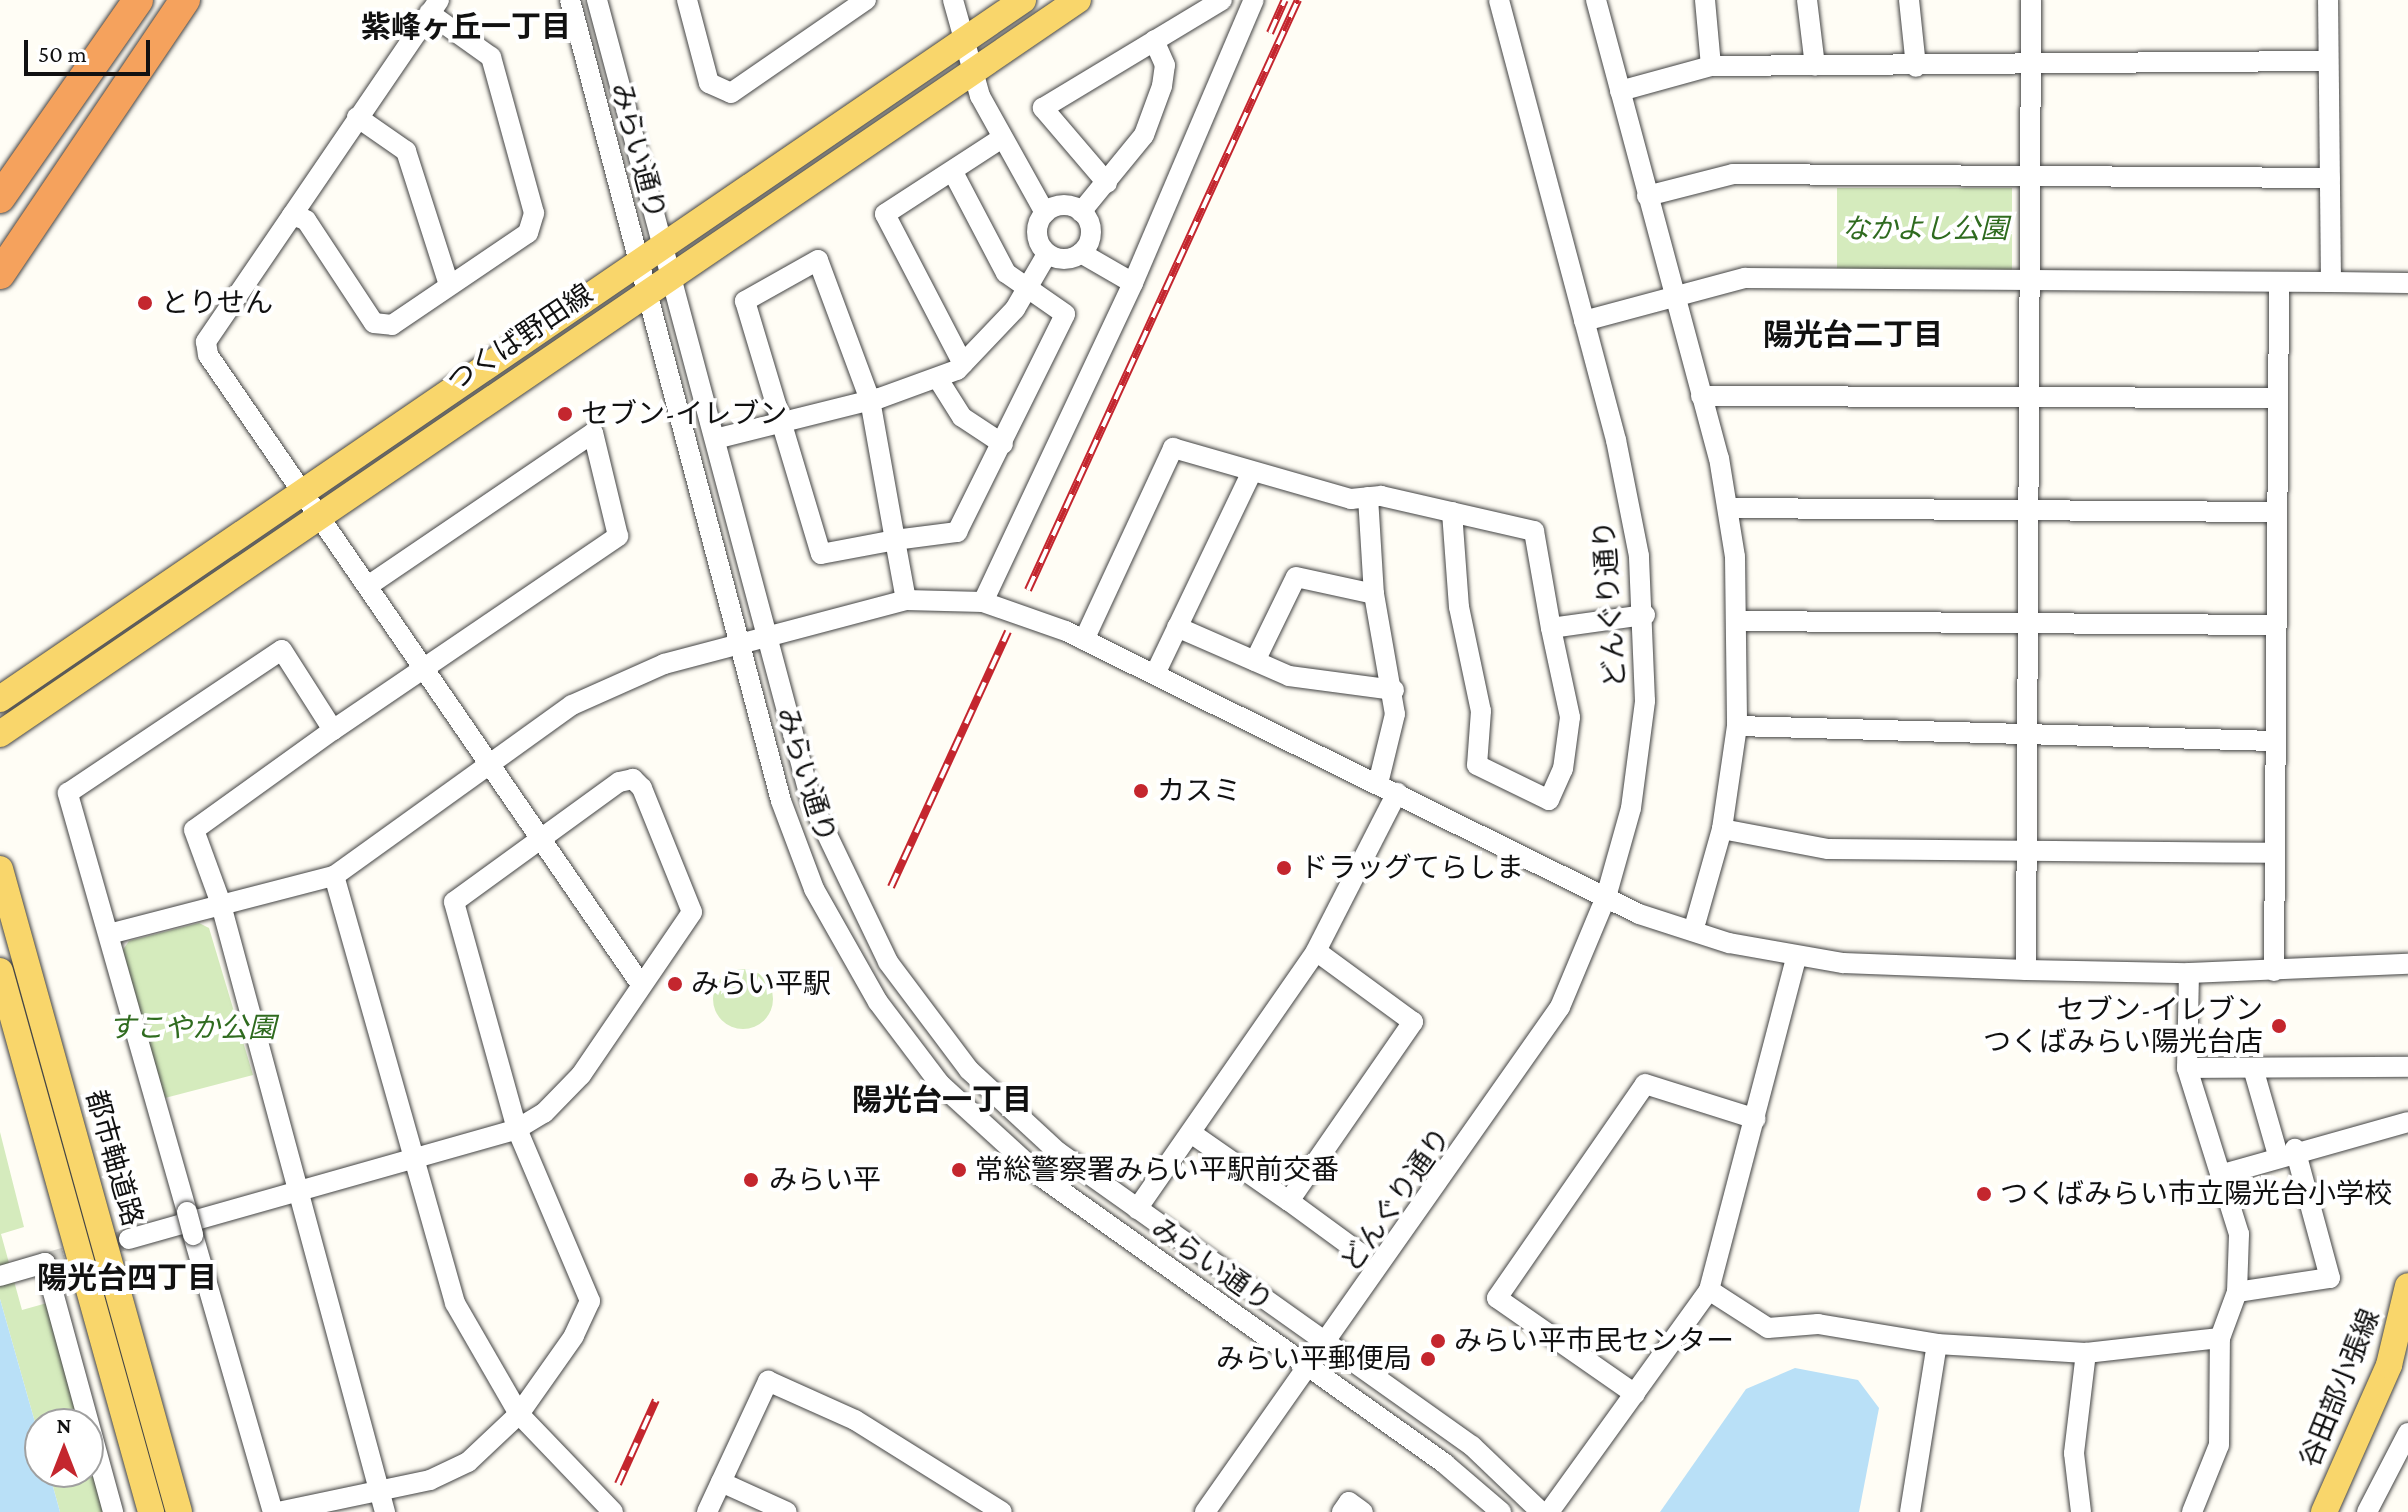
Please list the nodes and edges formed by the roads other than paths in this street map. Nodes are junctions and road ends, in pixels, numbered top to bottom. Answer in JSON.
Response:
{"nodes":[{"id":1,"x":138,"y":0,"type":"edge"},
{"id":2,"x":185,"y":0,"type":"edge"},
{"id":3,"x":570,"y":0,"type":"edge"},
{"id":4,"x":597,"y":0,"type":"edge"},
{"id":5,"x":687,"y":0,"type":"edge"},
{"id":6,"x":866,"y":0,"type":"edge"},
{"id":7,"x":953,"y":0,"type":"edge"},
{"id":8,"x":1023,"y":0,"type":"edge"},
{"id":9,"x":1078,"y":0,"type":"edge"},
{"id":10,"x":1222,"y":0,"type":"edge"},
{"id":11,"x":1254,"y":0,"type":"edge"},
{"id":12,"x":1499,"y":0,"type":"edge"},
{"id":13,"x":1596,"y":0,"type":"edge"},
{"id":14,"x":1705,"y":0,"type":"edge"},
{"id":15,"x":1807,"y":0,"type":"edge"},
{"id":16,"x":1909,"y":0,"type":"edge"},
{"id":17,"x":2031,"y":0,"type":"edge"},
{"id":18,"x":2328,"y":0,"type":"edge"},
{"id":19,"x":434,"y":7,"type":"edge"},
{"id":20,"x":963,"y":38,"type":"junction"},
{"id":21,"x":1154,"y":40,"type":"junction"},
{"id":22,"x":2327,"y":61,"type":"junction"},
{"id":23,"x":1711,"y":66,"type":"junction"},
{"id":24,"x":1815,"y":66,"type":"junction"},
{"id":25,"x":972,"y":67,"type":"junction"},
{"id":26,"x":1916,"y":67,"type":"junction"},
{"id":27,"x":2036,"y":67,"type":"junction"},
{"id":28,"x":1620,"y":91,"type":"junction"},
{"id":29,"x":357,"y":117,"type":"junction"},
{"id":30,"x":999,"y":140,"type":"junction"},
{"id":31,"x":953,"y":172,"type":"junction"},
{"id":32,"x":2035,"y":175,"type":"junction"},
{"id":33,"x":2330,"y":178,"type":"junction"},
{"id":34,"x":1107,"y":183,"type":"junction"},
{"id":35,"x":1647,"y":196,"type":"junction"},
{"id":36,"x":0,"y":198,"type":"edge"},
{"id":37,"x":1081,"y":212,"type":"junction"},
{"id":38,"x":1045,"y":213,"type":"junction"},
{"id":39,"x":292,"y":215,"type":"junction"},
{"id":40,"x":664,"y":244,"type":"junction"},
{"id":41,"x":1081,"y":253,"type":"junction"},
{"id":42,"x":1047,"y":254,"type":"junction"},
{"id":43,"x":638,"y":261,"type":"junction"},
{"id":44,"x":0,"y":274,"type":"edge"},
{"id":45,"x":672,"y":274,"type":"junction"},
{"id":46,"x":2035,"y":280,"type":"junction"},
{"id":47,"x":2279,"y":282,"type":"junction"},
{"id":48,"x":2331,"y":282,"type":"junction"},
{"id":49,"x":1133,"y":283,"type":"junction"},
{"id":50,"x":2408,"y":283,"type":"edge"},
{"id":51,"x":449,"y":285,"type":"junction"},
{"id":52,"x":1025,"y":291,"type":"junction"},
{"id":53,"x":646,"y":292,"type":"junction"},
{"id":54,"x":1674,"y":296,"type":"junction"},
{"id":55,"x":1584,"y":321,"type":"junction"},
{"id":56,"x":963,"y":364,"type":"junction"},
{"id":57,"x":938,"y":379,"type":"junction"},
{"id":58,"x":2033,"y":395,"type":"junction"},
{"id":59,"x":1701,"y":396,"type":"junction"},
{"id":60,"x":2277,"y":398,"type":"junction"},
{"id":61,"x":870,"y":400,"type":"junction"},
{"id":62,"x":783,"y":422,"type":"junction"},
{"id":63,"x":715,"y":439,"type":"junction"},
{"id":64,"x":1003,"y":444,"type":"junction"},
{"id":65,"x":1251,"y":474,"type":"junction"},
{"id":66,"x":304,"y":489,"type":"junction"},
{"id":67,"x":1368,"y":497,"type":"junction"},
{"id":68,"x":1729,"y":508,"type":"junction"},
{"id":69,"x":2032,"y":510,"type":"junction"},
{"id":70,"x":1452,"y":512,"type":"junction"},
{"id":71,"x":2275,"y":512,"type":"junction"},
{"id":72,"x":320,"y":514,"type":"junction"},
{"id":73,"x":895,"y":540,"type":"junction"},
{"id":74,"x":369,"y":585,"type":"junction"},
{"id":75,"x":1374,"y":594,"type":"junction"},
{"id":76,"x":906,"y":600,"type":"junction"},
{"id":77,"x":983,"y":602,"type":"junction"},
{"id":78,"x":1645,"y":615,"type":"junction"},
{"id":79,"x":1740,"y":621,"type":"junction"},
{"id":80,"x":2030,"y":624,"type":"junction"},
{"id":81,"x":2274,"y":625,"type":"junction"},
{"id":82,"x":1177,"y":627,"type":"junction"},
{"id":83,"x":1551,"y":628,"type":"junction"},
{"id":84,"x":768,"y":636,"type":"junction"},
{"id":85,"x":1084,"y":640,"type":"junction"},
{"id":86,"x":739,"y":643,"type":"junction"},
{"id":87,"x":1255,"y":661,"type":"junction"},
{"id":88,"x":425,"y":670,"type":"junction"},
{"id":89,"x":1155,"y":674,"type":"junction"},
{"id":90,"x":1394,"y":690,"type":"junction"},
{"id":91,"x":0,"y":699,"type":"edge"},
{"id":92,"x":1737,"y":726,"type":"junction"},
{"id":93,"x":333,"y":730,"type":"junction"},
{"id":94,"x":0,"y":734,"type":"edge"},
{"id":95,"x":2029,"y":739,"type":"junction"},
{"id":96,"x":2273,"y":741,"type":"junction"},
{"id":97,"x":487,"y":765,"type":"junction"},
{"id":98,"x":1388,"y":788,"type":"junction"},
{"id":99,"x":1722,"y":829,"type":"junction"},
{"id":100,"x":539,"y":838,"type":"junction"},
{"id":101,"x":2028,"y":852,"type":"junction"},
{"id":102,"x":2272,"y":853,"type":"junction"},
{"id":103,"x":0,"y":869,"type":"edge"},
{"id":104,"x":334,"y":876,"type":"junction"},
{"id":105,"x":1606,"y":897,"type":"junction"},
{"id":106,"x":220,"y":901,"type":"junction"},
{"id":107,"x":1696,"y":921,"type":"dead end"},
{"id":108,"x":109,"y":934,"type":"junction"},
{"id":109,"x":1316,"y":951,"type":"junction"},
{"id":110,"x":1796,"y":958,"type":"junction"},
{"id":111,"x":2408,"y":964,"type":"edge"},
{"id":112,"x":2026,"y":970,"type":"junction"},
{"id":113,"x":0,"y":971,"type":"edge"},
{"id":114,"x":2274,"y":971,"type":"junction"},
{"id":115,"x":2189,"y":973,"type":"junction"},
{"id":116,"x":640,"y":983,"type":"junction"},
{"id":117,"x":2408,"y":1067,"type":"edge"},
{"id":118,"x":2187,"y":1068,"type":"junction"},
{"id":119,"x":2253,"y":1068,"type":"junction"},
{"id":120,"x":1756,"y":1119,"type":"junction"},
{"id":121,"x":2408,"y":1122,"type":"edge"},
{"id":122,"x":517,"y":1129,"type":"junction"},
{"id":123,"x":1191,"y":1133,"type":"junction"},
{"id":124,"x":2287,"y":1152,"type":"junction"},
{"id":125,"x":409,"y":1159,"type":"junction"},
{"id":126,"x":2220,"y":1175,"type":"junction"},
{"id":127,"x":295,"y":1192,"type":"junction"},
{"id":128,"x":1289,"y":1201,"type":"junction"},
{"id":129,"x":1137,"y":1209,"type":"junction"},
{"id":130,"x":129,"y":1239,"type":"tunnel mouth"},
{"id":131,"x":1360,"y":1253,"type":"dead end"},
{"id":132,"x":0,"y":1276,"type":"edge"},
{"id":133,"x":2408,"y":1286,"type":"edge"},
{"id":134,"x":1709,"y":1290,"type":"junction"},
{"id":135,"x":2237,"y":1292,"type":"junction"},
{"id":136,"x":2220,"y":1338,"type":"junction"},
{"id":137,"x":1937,"y":1344,"type":"junction"},
{"id":138,"x":1328,"y":1345,"type":"junction"},
{"id":139,"x":2086,"y":1353,"type":"junction"},
{"id":140,"x":1310,"y":1368,"type":"junction"},
{"id":141,"x":1635,"y":1394,"type":"junction"},
{"id":142,"x":519,"y":1414,"type":"junction"},
{"id":143,"x":2408,"y":1433,"type":"edge"},
{"id":144,"x":721,"y":1482,"type":"junction"},
{"id":145,"x":376,"y":1486,"type":"junction"},
{"id":146,"x":113,"y":1512,"type":"edge"},
{"id":147,"x":151,"y":1512,"type":"edge"},
{"id":148,"x":179,"y":1512,"type":"edge"},
{"id":149,"x":275,"y":1512,"type":"edge"},
{"id":150,"x":385,"y":1512,"type":"edge"},
{"id":151,"x":613,"y":1512,"type":"edge"},
{"id":152,"x":707,"y":1512,"type":"edge"},
{"id":153,"x":787,"y":1512,"type":"edge"},
{"id":154,"x":1002,"y":1512,"type":"edge"},
{"id":155,"x":1205,"y":1512,"type":"edge"},
{"id":156,"x":1342,"y":1512,"type":"edge"},
{"id":157,"x":1363,"y":1512,"type":"edge"},
{"id":158,"x":1501,"y":1512,"type":"edge"},
{"id":159,"x":1541,"y":1512,"type":"edge"},
{"id":160,"x":1549,"y":1512,"type":"edge"},
{"id":161,"x":1910,"y":1512,"type":"edge"},
{"id":162,"x":2081,"y":1512,"type":"edge"},
{"id":163,"x":2192,"y":1512,"type":"edge"},
{"id":164,"x":2324,"y":1512,"type":"edge"},
{"id":165,"x":2367,"y":1512,"type":"edge"}],
"edges":[{"from":1,"to":36,"type":"highway"},
{"from":2,"to":44,"type":"highway"},
{"from":3,"to":43,"type":"street","name":"みらい通り"},
{"from":4,"to":40,"type":"street","name":"みらい通り"},
{"from":5,"to":6,"type":"street"},
{"from":7,"to":20,"type":"street"},
{"from":8,"to":20,"type":"main road","name":"つくば野田線"},
{"from":9,"to":25,"type":"main road","name":"つくば野田線"},
{"from":10,"to":21,"type":"street"},
{"from":11,"to":49,"type":"street"},
{"from":12,"to":55,"type":"street","name":"どんぐり通り"},
{"from":13,"to":28,"type":"street"},
{"from":14,"to":23,"type":"street"},
{"from":15,"to":24,"type":"street"},
{"from":16,"to":26,"type":"street"},
{"from":17,"to":27,"type":"street"},
{"from":18,"to":22,"type":"street"},
{"from":19,"to":29,"type":"street"},
{"from":19,"to":51,"type":"street"},
{"from":20,"to":25,"type":"street"},
{"from":20,"to":40,"type":"main road","name":"つくば野田線"},
{"from":21,"to":34,"type":"street"},
{"from":21,"to":34,"type":"street"},
{"from":22,"to":27,"type":"street"},
{"from":22,"to":33,"type":"street"},
{"from":23,"to":24,"type":"street"},
{"from":23,"to":28,"type":"street"},
{"from":24,"to":26,"type":"street"},
{"from":25,"to":30,"type":"street"},
{"from":25,"to":45,"type":"main road","name":"つくば野田線"},
{"from":26,"to":27,"type":"street"},
{"from":27,"to":32,"type":"street"},
{"from":28,"to":35,"type":"street"},
{"from":29,"to":39,"type":"street"},
{"from":29,"to":51,"type":"street"},
{"from":30,"to":31,"type":"street"},
{"from":30,"to":38,"type":"street"},
{"from":31,"to":52,"type":"street"},
{"from":31,"to":56,"type":"street"},
{"from":32,"to":33,"type":"street"},
{"from":32,"to":35,"type":"street"},
{"from":32,"to":46,"type":"street"},
{"from":33,"to":48,"type":"street"},
{"from":34,"to":37,"type":"street"},
{"from":35,"to":54,"type":"street"},
{"from":37,"to":38,"type":"street"},
{"from":37,"to":41,"type":"street"},
{"from":38,"to":42,"type":"street"},
{"from":39,"to":51,"type":"street"},
{"from":39,"to":66,"type":"street"},
{"from":40,"to":43,"type":"main road","name":"つくば野田線"},
{"from":40,"to":45,"type":"street","name":"みらい通り"},
{"from":41,"to":42,"type":"street"},
{"from":41,"to":49,"type":"street"},
{"from":42,"to":52,"type":"street"},
{"from":43,"to":53,"type":"street","name":"みらい通り"},
{"from":43,"to":66,"type":"main road","name":"つくば野田線"},
{"from":45,"to":53,"type":"main road","name":"つくば野田線"},
{"from":45,"to":63,"type":"street","name":"みらい通り"},
{"from":46,"to":47,"type":"street"},
{"from":46,"to":54,"type":"street"},
{"from":46,"to":58,"type":"street"},
{"from":47,"to":48,"type":"street"},
{"from":47,"to":60,"type":"street"},
{"from":48,"to":50,"type":"street"},
{"from":49,"to":77,"type":"street"},
{"from":52,"to":56,"type":"street"},
{"from":52,"to":64,"type":"street"},
{"from":53,"to":72,"type":"main road","name":"つくば野田線"},
{"from":53,"to":86,"type":"street","name":"みらい通り"},
{"from":54,"to":55,"type":"street"},
{"from":54,"to":59,"type":"street"},
{"from":55,"to":78,"type":"street","name":"どんぐり通り"},
{"from":56,"to":57,"type":"street"},
{"from":57,"to":61,"type":"street"},
{"from":57,"to":64,"type":"street"},
{"from":58,"to":59,"type":"street"},
{"from":58,"to":60,"type":"street"},
{"from":58,"to":69,"type":"street"},
{"from":59,"to":68,"type":"street"},
{"from":60,"to":71,"type":"street"},
{"from":61,"to":62,"type":"street"},
{"from":61,"to":62,"type":"street"},
{"from":61,"to":73,"type":"street"},
{"from":62,"to":63,"type":"street"},
{"from":62,"to":73,"type":"street"},
{"from":63,"to":84,"type":"street","name":"みらい通り"},
{"from":64,"to":73,"type":"street"},
{"from":65,"to":67,"type":"street"},
{"from":65,"to":82,"type":"street"},
{"from":65,"to":85,"type":"street"},
{"from":66,"to":72,"type":"street"},
{"from":66,"to":91,"type":"main road","name":"つくば野田線"},
{"from":67,"to":70,"type":"street"},
{"from":67,"to":75,"type":"street"},
{"from":68,"to":69,"type":"street"},
{"from":68,"to":79,"type":"street"},
{"from":69,"to":71,"type":"street"},
{"from":69,"to":80,"type":"street"},
{"from":70,"to":83,"type":"street"},
{"from":70,"to":83,"type":"street"},
{"from":71,"to":81,"type":"street"},
{"from":72,"to":74,"type":"street"},
{"from":72,"to":94,"type":"main road","name":"つくば野田線"},
{"from":73,"to":76,"type":"street"},
{"from":74,"to":88,"type":"street"},
{"from":74,"to":88,"type":"street"},
{"from":75,"to":87,"type":"street"},
{"from":75,"to":90,"type":"street"},
{"from":76,"to":77,"type":"street"},
{"from":76,"to":84,"type":"street"},
{"from":77,"to":85,"type":"street"},
{"from":78,"to":83,"type":"street"},
{"from":78,"to":105,"type":"street","name":"どんぐり通り"},
{"from":79,"to":80,"type":"street"},
{"from":79,"to":92,"type":"street"},
{"from":80,"to":81,"type":"street"},
{"from":80,"to":95,"type":"street"},
{"from":81,"to":96,"type":"street"},
{"from":82,"to":87,"type":"street"},
{"from":82,"to":89,"type":"street"},
{"from":84,"to":86,"type":"street"},
{"from":84,"to":129,"type":"street","name":"みらい通り"},
{"from":85,"to":89,"type":"street"},
{"from":86,"to":97,"type":"street"},
{"from":86,"to":140,"type":"street","name":"みらい通り"},
{"from":87,"to":90,"type":"street"},
{"from":88,"to":93,"type":"street"},
{"from":88,"to":97,"type":"street"},
{"from":89,"to":98,"type":"street"},
{"from":90,"to":98,"type":"street"},
{"from":92,"to":95,"type":"street"},
{"from":92,"to":99,"type":"street"},
{"from":93,"to":106,"type":"street"},
{"from":93,"to":108,"type":"street"},
{"from":95,"to":96,"type":"street"},
{"from":95,"to":101,"type":"street"},
{"from":96,"to":102,"type":"street"},
{"from":97,"to":100,"type":"street"},
{"from":97,"to":104,"type":"street"},
{"from":98,"to":105,"type":"street"},
{"from":98,"to":109,"type":"street"},
{"from":99,"to":101,"type":"street"},
{"from":99,"to":107,"type":"street"},
{"from":100,"to":116,"type":"street"},
{"from":100,"to":116,"type":"street"},
{"from":100,"to":122,"type":"street"},
{"from":101,"to":102,"type":"street"},
{"from":101,"to":112,"type":"street"},
{"from":102,"to":114,"type":"street"},
{"from":103,"to":148,"type":"main road","name":"都市軸道路"},
{"from":104,"to":106,"type":"street"},
{"from":104,"to":125,"type":"street"},
{"from":105,"to":110,"type":"street"},
{"from":105,"to":138,"type":"street","name":"どんぐり通り"},
{"from":106,"to":108,"type":"street"},
{"from":106,"to":127,"type":"street"},
{"from":108,"to":149,"type":"street","bridge":true},
{"from":109,"to":123,"type":"street"},
{"from":109,"to":128,"type":"street"},
{"from":110,"to":112,"type":"street"},
{"from":110,"to":120,"type":"street"},
{"from":111,"to":114,"type":"street"},
{"from":112,"to":115,"type":"street"},
{"from":113,"to":147,"type":"main road"},
{"from":114,"to":115,"type":"street"},
{"from":115,"to":118,"type":"street"},
{"from":116,"to":122,"type":"street"},
{"from":117,"to":119,"type":"street"},
{"from":118,"to":119,"type":"street"},
{"from":118,"to":126,"type":"street"},
{"from":119,"to":124,"type":"street"},
{"from":120,"to":134,"type":"street"},
{"from":120,"to":141,"type":"street"},
{"from":121,"to":124,"type":"street"},
{"from":122,"to":125,"type":"street"},
{"from":122,"to":142,"type":"street"},
{"from":123,"to":128,"type":"street"},
{"from":123,"to":129,"type":"street"},
{"from":124,"to":126,"type":"street"},
{"from":124,"to":135,"type":"street"},
{"from":125,"to":127,"type":"street"},
{"from":125,"to":142,"type":"street"},
{"from":126,"to":135,"type":"street"},
{"from":127,"to":130,"type":"street"},
{"from":127,"to":145,"type":"street"},
{"from":128,"to":131,"type":"street"},
{"from":129,"to":138,"type":"street","name":"みらい通り"},
{"from":132,"to":146,"type":"street"},
{"from":133,"to":164,"type":"main road","name":"谷田部小張線"},
{"from":134,"to":137,"type":"street"},
{"from":134,"to":141,"type":"street"},
{"from":135,"to":136,"type":"street"},
{"from":136,"to":139,"type":"street"},
{"from":136,"to":163,"type":"street"},
{"from":137,"to":139,"type":"street"},
{"from":137,"to":161,"type":"street"},
{"from":138,"to":140,"type":"street","name":"どんぐり通り"},
{"from":138,"to":159,"type":"street","name":"みらい通り"},
{"from":139,"to":162,"type":"street"},
{"from":140,"to":155,"type":"street","name":"どんぐり通り"},
{"from":140,"to":158,"type":"street","name":"みらい通り"},
{"from":141,"to":160,"type":"street"},
{"from":142,"to":145,"type":"street"},
{"from":142,"to":151,"type":"street"},
{"from":143,"to":165,"type":"street"},
{"from":144,"to":152,"type":"street"},
{"from":144,"to":153,"type":"street"},
{"from":144,"to":154,"type":"street"},
{"from":145,"to":149,"type":"street"},
{"from":145,"to":150,"type":"street"},
{"from":156,"to":157,"type":"street"}]}
